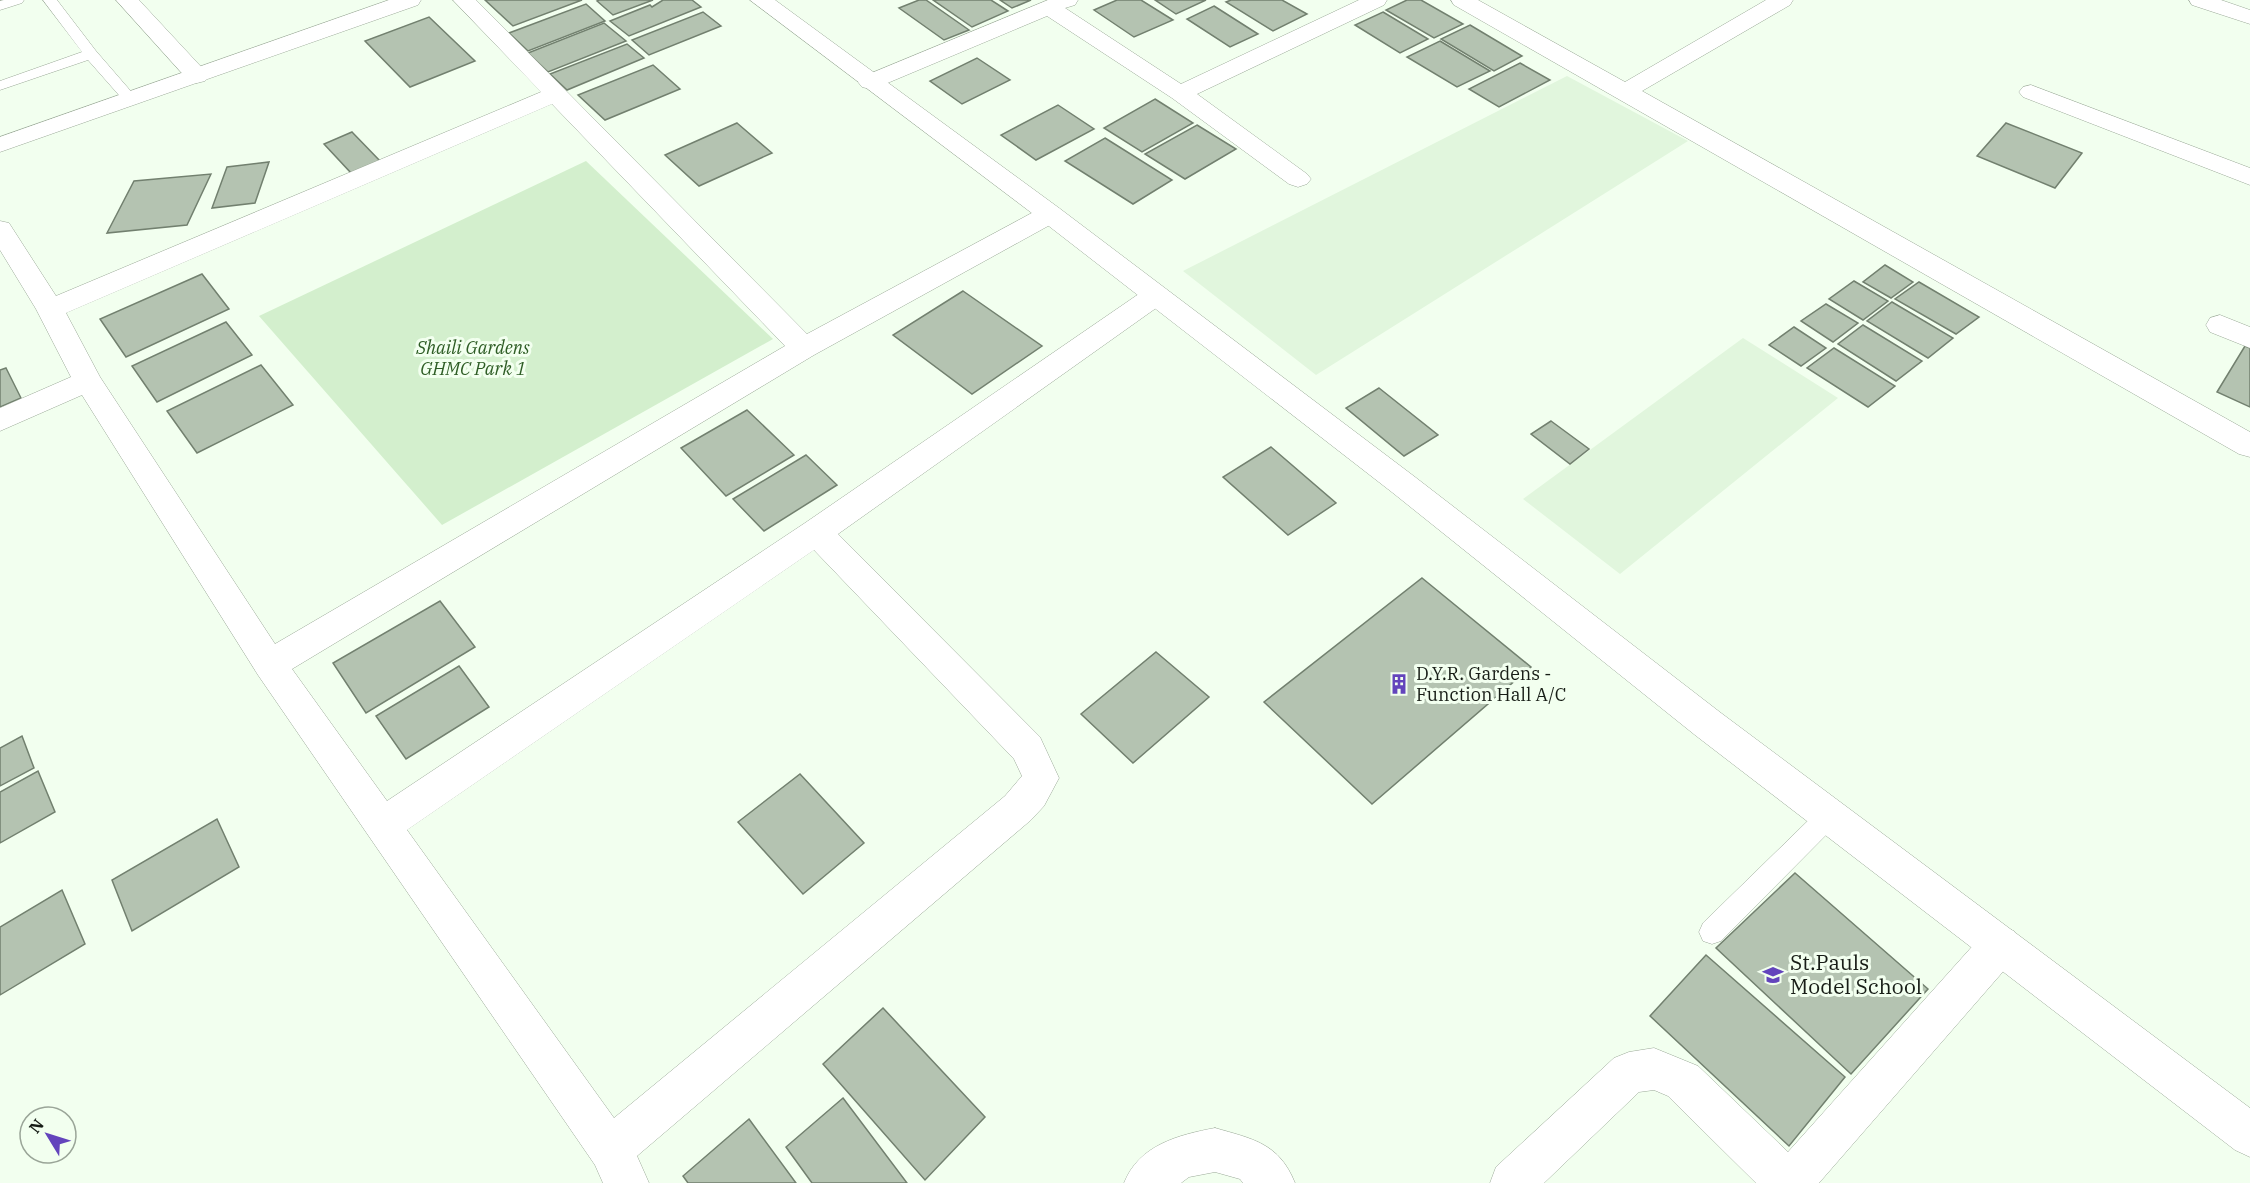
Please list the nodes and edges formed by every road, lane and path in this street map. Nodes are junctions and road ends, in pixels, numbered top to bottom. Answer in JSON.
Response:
{"nodes":[{"id":1,"x":17,"y":0,"type":"edge"},
{"id":2,"x":50,"y":0,"type":"edge"},
{"id":3,"x":128,"y":0,"type":"edge"},
{"id":4,"x":410,"y":0,"type":"edge"},
{"id":5,"x":464,"y":0,"type":"edge"},
{"id":6,"x":761,"y":0,"type":"edge"},
{"id":7,"x":1376,"y":0,"type":"edge"},
{"id":8,"x":1462,"y":0,"type":"edge"},
{"id":9,"x":1782,"y":0,"type":"edge"},
{"id":10,"x":2200,"y":0,"type":"edge"},
{"id":11,"x":1058,"y":4,"type":"edge"},
{"id":12,"x":0,"y":6,"type":"edge"},
{"id":13,"x":2250,"y":17,"type":"edge"},
{"id":14,"x":91,"y":54,"type":"junction"},
{"id":15,"x":197,"y":76,"type":"junction"},
{"id":16,"x":870,"y":82,"type":"junction"},
{"id":17,"x":0,"y":86,"type":"edge"},
{"id":18,"x":1626,"y":91,"type":"junction"},
{"id":19,"x":2031,"y":92,"type":"dead end"},
{"id":20,"x":1180,"y":93,"type":"junction"},
{"id":21,"x":556,"y":94,"type":"junction"},
{"id":22,"x":130,"y":99,"type":"junction"},
{"id":23,"x":0,"y":145,"type":"edge"},
{"id":24,"x":2250,"y":177,"type":"edge"},
{"id":25,"x":1298,"y":178,"type":"dead end"},
{"id":26,"x":1050,"y":214,"type":"junction"},
{"id":27,"x":2,"y":235,"type":"edge"},
{"id":28,"x":1156,"y":295,"type":"junction"},
{"id":29,"x":50,"y":309,"type":"junction"},
{"id":30,"x":2220,"y":325,"type":"dead end"},
{"id":31,"x":2250,"y":338,"type":"edge"},
{"id":32,"x":804,"y":348,"type":"junction"},
{"id":33,"x":88,"y":381,"type":"junction"},
{"id":34,"x":0,"y":420,"type":"edge"},
{"id":35,"x":2250,"y":446,"type":"edge"},
{"id":36,"x":816,"y":532,"type":"junction"},
{"id":37,"x":270,"y":665,"type":"junction"},
{"id":38,"x":1829,"y":816,"type":"junction"},
{"id":39,"x":382,"y":825,"type":"junction"},
{"id":40,"x":1712,"y":932,"type":"dead end"},
{"id":41,"x":2000,"y":945,"type":"junction"},
{"id":42,"x":2250,"y":1135,"type":"edge"},
{"id":43,"x":610,"y":1150,"type":"junction"},
{"id":44,"x":627,"y":1183,"type":"edge"},
{"id":45,"x":1146,"y":1183,"type":"edge"},
{"id":46,"x":1273,"y":1183,"type":"edge"},
{"id":47,"x":1512,"y":1183,"type":"edge"},
{"id":48,"x":1789,"y":1183,"type":"edge"}],
"edges":[{"from":1,"to":12,"type":"lane"},
{"from":2,"to":14,"type":"lane"},
{"from":3,"to":15,"type":"street"},
{"from":4,"to":15,"type":"street"},
{"from":5,"to":21,"type":"street"},
{"from":6,"to":16,"type":"street"},
{"from":7,"to":20,"type":"street"},
{"from":8,"to":18,"type":"street"},
{"from":9,"to":18,"type":"street"},
{"from":10,"to":13,"type":"street"},
{"from":11,"to":16,"type":"street"},
{"from":11,"to":20,"type":"street"},
{"from":14,"to":17,"type":"lane"},
{"from":14,"to":22,"type":"lane"},
{"from":15,"to":22,"type":"street"},
{"from":16,"to":26,"type":"street"},
{"from":18,"to":35,"type":"street"},
{"from":19,"to":24,"type":"street"},
{"from":20,"to":25,"type":"street"},
{"from":21,"to":29,"type":"street"},
{"from":21,"to":32,"type":"street"},
{"from":22,"to":23,"type":"street"},
{"from":26,"to":28,"type":"street"},
{"from":26,"to":32,"type":"street"},
{"from":27,"to":29,"type":"street"},
{"from":28,"to":36,"type":"street"},
{"from":28,"to":38,"type":"street"},
{"from":29,"to":33,"type":"street"},
{"from":30,"to":31,"type":"street"},
{"from":32,"to":37,"type":"street"},
{"from":33,"to":34,"type":"street"},
{"from":33,"to":37,"type":"street"},
{"from":36,"to":39,"type":"street"},
{"from":36,"to":43,"type":"street"},
{"from":37,"to":39,"type":"street"},
{"from":38,"to":40,"type":"lane"},
{"from":38,"to":41,"type":"street"},
{"from":39,"to":43,"type":"street"},
{"from":41,"to":42,"type":"street"},
{"from":41,"to":48,"type":"street"},
{"from":43,"to":44,"type":"street"},
{"from":45,"to":46,"type":"street"},
{"from":47,"to":48,"type":"street"}]}
